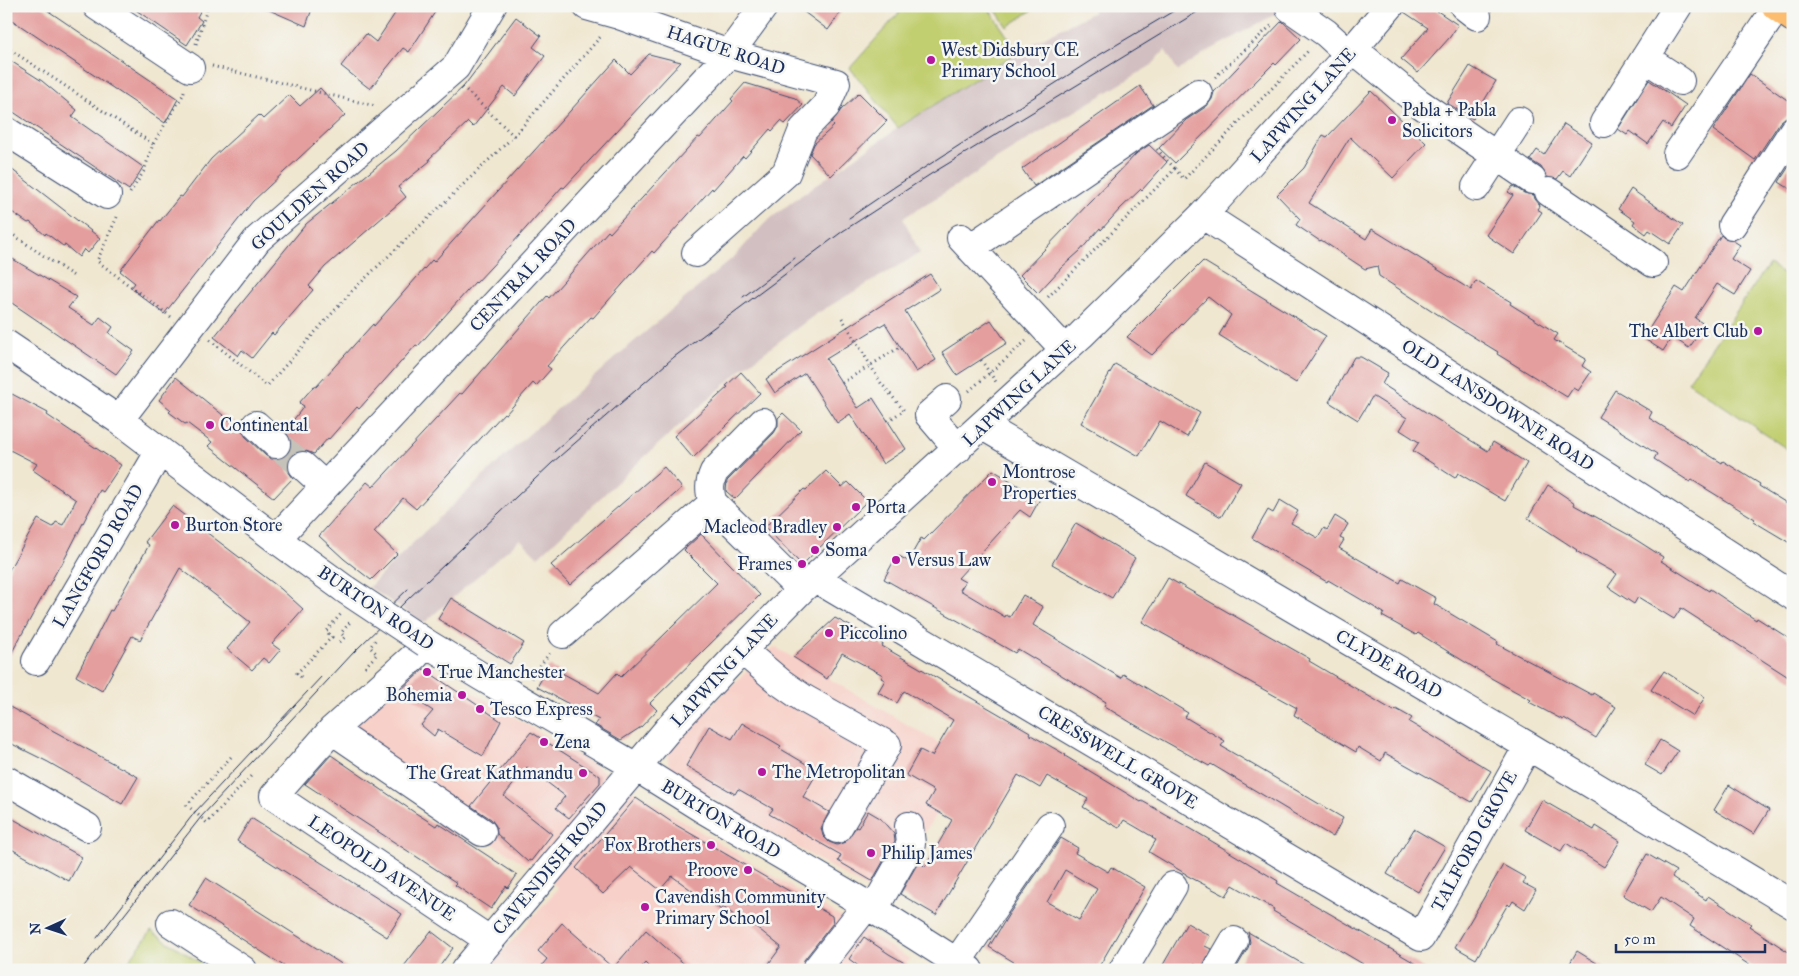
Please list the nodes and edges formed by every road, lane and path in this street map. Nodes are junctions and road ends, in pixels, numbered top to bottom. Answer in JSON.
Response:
{"nodes":[{"id":1,"x":97,"y":6,"type":"edge"},
{"id":2,"x":208,"y":6,"type":"edge"},
{"id":3,"x":492,"y":6,"type":"edge"},
{"id":4,"x":587,"y":6,"type":"edge"},
{"id":5,"x":764,"y":6,"type":"edge"},
{"id":6,"x":1390,"y":6,"type":"edge"},
{"id":7,"x":1678,"y":6,"type":"edge"},
{"id":8,"x":1290,"y":8,"type":"joint"},
{"id":9,"x":1781,"y":9,"type":"edge"},
{"id":10,"x":619,"y":15,"type":"junction"},
{"id":11,"x":1326,"y":33,"type":"junction"},
{"id":12,"x":6,"y":47,"type":"edge"},
{"id":13,"x":1351,"y":52,"type":"junction"},
{"id":14,"x":729,"y":54,"type":"junction"},
{"id":15,"x":1645,"y":58,"type":"junction"},
{"id":16,"x":190,"y":64,"type":"junction"},
{"id":17,"x":449,"y":73,"type":"junction"},
{"id":18,"x":1680,"y":81,"type":"dead end"},
{"id":19,"x":1198,"y":93,"type":"joint"},
{"id":20,"x":403,"y":113,"type":"junction"},
{"id":21,"x":1519,"y":121,"type":"dead end"},
{"id":22,"x":1604,"y":123,"type":"dead end"},
{"id":23,"x":6,"y":131,"type":"edge"},
{"id":24,"x":1793,"y":131,"type":"edge"},
{"id":25,"x":514,"y":136,"type":"junction"},
{"id":26,"x":153,"y":144,"type":"junction"},
{"id":27,"x":1677,"y":154,"type":"dead end"},
{"id":28,"x":1497,"y":156,"type":"junction"},
{"id":29,"x":1476,"y":187,"type":"dead end"},
{"id":30,"x":115,"y":200,"type":"junction"},
{"id":31,"x":1203,"y":215,"type":"junction"},
{"id":32,"x":1732,"y":226,"type":"dead end"},
{"id":33,"x":6,"y":230,"type":"edge"},
{"id":34,"x":696,"y":253,"type":"dead end"},
{"id":35,"x":1652,"y":263,"type":"dead end"},
{"id":36,"x":75,"y":277,"type":"dead end"},
{"id":37,"x":842,"y":318,"type":"dead end"},
{"id":38,"x":1037,"y":320,"type":"junction"},
{"id":39,"x":190,"y":328,"type":"junction"},
{"id":40,"x":6,"y":344,"type":"edge"},
{"id":41,"x":900,"y":347,"type":"dead end"},
{"id":42,"x":1065,"y":350,"type":"junction"},
{"id":43,"x":981,"y":360,"type":"dead end"},
{"id":44,"x":870,"y":365,"type":"junction"},
{"id":45,"x":990,"y":374,"type":"junction"},
{"id":46,"x":842,"y":383,"type":"dead end"},
{"id":47,"x":1000,"y":386,"type":"dead end"},
{"id":48,"x":947,"y":399,"type":"joint"},
{"id":49,"x":904,"y":410,"type":"junction"},
{"id":50,"x":910,"y":417,"type":"dead end"},
{"id":51,"x":119,"y":420,"type":"junction"},
{"id":52,"x":888,"y":421,"type":"dead end"},
{"id":53,"x":763,"y":422,"type":"dead end"},
{"id":54,"x":256,"y":425,"type":"dead end"},
{"id":55,"x":983,"y":426,"type":"junction"},
{"id":56,"x":276,"y":444,"type":"tunnel mouth"},
{"id":57,"x":958,"y":449,"type":"junction"},
{"id":58,"x":160,"y":451,"type":"junction"},
{"id":59,"x":303,"y":466,"type":"tunnel mouth"},
{"id":60,"x":325,"y":486,"type":"junction"},
{"id":61,"x":713,"y":503,"type":"junction"},
{"id":62,"x":276,"y":539,"type":"junction"},
{"id":63,"x":808,"y":584,"type":"junction"},
{"id":64,"x":351,"y":593,"type":"junction"},
{"id":65,"x":1793,"y":596,"type":"edge"},
{"id":66,"x":347,"y":626,"type":"dead end"},
{"id":67,"x":563,"y":634,"type":"joint"},
{"id":68,"x":378,"y":636,"type":"dead end"},
{"id":69,"x":340,"y":642,"type":"dead end"},
{"id":70,"x":426,"y":642,"type":"junction"},
{"id":71,"x":742,"y":650,"type":"junction"},
{"id":72,"x":36,"y":661,"type":"dead end"},
{"id":73,"x":366,"y":665,"type":"dead end"},
{"id":74,"x":301,"y":677,"type":"dead end"},
{"id":75,"x":516,"y":698,"type":"junction"},
{"id":76,"x":332,"y":730,"type":"junction"},
{"id":77,"x":1528,"y":746,"type":"junction"},
{"id":78,"x":231,"y":757,"type":"dead end"},
{"id":79,"x":636,"y":767,"type":"junction"},
{"id":80,"x":251,"y":776,"type":"dead end"},
{"id":81,"x":6,"y":780,"type":"edge"},
{"id":82,"x":910,"y":826,"type":"dead end"},
{"id":83,"x":1050,"y":826,"type":"dead end"},
{"id":84,"x":87,"y":827,"type":"dead end"},
{"id":85,"x":836,"y":829,"type":"dead end"},
{"id":86,"x":482,"y":832,"type":"dead end"},
{"id":87,"x":1173,"y":886,"type":"dead end"},
{"id":88,"x":1793,"y":905,"type":"edge"},
{"id":89,"x":871,"y":907,"type":"junction"},
{"id":90,"x":171,"y":923,"type":"dead end"},
{"id":91,"x":1421,"y":936,"type":"joint"},
{"id":92,"x":489,"y":940,"type":"junction"},
{"id":93,"x":1234,"y":941,"type":"dead end"},
{"id":94,"x":963,"y":966,"type":"edge"},
{"id":95,"x":243,"y":970,"type":"edge"},
{"id":96,"x":465,"y":970,"type":"edge"},
{"id":97,"x":816,"y":970,"type":"edge"},
{"id":98,"x":1122,"y":970,"type":"edge"},
{"id":99,"x":1217,"y":970,"type":"edge"}],
"edges":[{"from":1,"to":16,"type":"street"},
{"from":2,"to":16,"type":"path"},
{"from":3,"to":17,"type":"street","name":"GOULDEN ROAD"},
{"from":4,"to":10,"type":"street","name":"HAGUE ROAD"},
{"from":5,"to":14,"type":"street","name":"CENTRAL ROAD"},
{"from":6,"to":13,"type":"street","name":"LAPWING LANE"},
{"from":7,"to":15,"type":"street"},
{"from":8,"to":11,"type":"street"},
{"from":8,"to":19,"type":"path"},
{"from":9,"to":27,"type":"street"},
{"from":10,"to":14,"type":"street","name":"HAGUE ROAD"},
{"from":10,"to":25,"type":"path"},
{"from":11,"to":13,"type":"street"},
{"from":11,"to":38,"type":"path"},
{"from":12,"to":26,"type":"path"},
{"from":13,"to":28,"type":"street"},
{"from":13,"to":31,"type":"street","name":"LAPWING LANE"},
{"from":14,"to":34,"type":"street","name":"HAGUE ROAD"},
{"from":14,"to":60,"type":"street","name":"CENTRAL ROAD"},
{"from":15,"to":18,"type":"street"},
{"from":15,"to":22,"type":"street"},
{"from":16,"to":20,"type":"path"},
{"from":16,"to":26,"type":"path"},
{"from":17,"to":20,"type":"street","name":"GOULDEN ROAD"},
{"from":17,"to":25,"type":"path"},
{"from":19,"to":38,"type":"street"},
{"from":20,"to":39,"type":"street","name":"GOULDEN ROAD"},
{"from":21,"to":28,"type":"street"},
{"from":23,"to":30,"type":"street"},
{"from":24,"to":32,"type":"street"},
{"from":25,"to":39,"type":"path"},
{"from":26,"to":30,"type":"path"},
{"from":28,"to":29,"type":"street"},
{"from":28,"to":35,"type":"street"},
{"from":30,"to":39,"type":"path"},
{"from":31,"to":42,"type":"street","name":"LAPWING LANE"},
{"from":31,"to":65,"type":"street","name":"OLD LANSDOWNE ROAD"},
{"from":33,"to":36,"type":"path"},
{"from":37,"to":44,"type":"path"},
{"from":38,"to":42,"type":"street"},
{"from":38,"to":45,"type":"path"},
{"from":39,"to":51,"type":"street","name":"GOULDEN ROAD"},
{"from":40,"to":51,"type":"street","name":"BURTON ROAD"},
{"from":41,"to":44,"type":"path"},
{"from":42,"to":55,"type":"street","name":"LAPWING LANE"},
{"from":43,"to":45,"type":"path"},
{"from":44,"to":46,"type":"path"},
{"from":44,"to":49,"type":"path"},
{"from":45,"to":47,"type":"path"},
{"from":45,"to":48,"type":"path"},
{"from":48,"to":57,"type":"street"},
{"from":49,"to":50,"type":"path"},
{"from":49,"to":52,"type":"path"},
{"from":51,"to":58,"type":"street","name":"BURTON ROAD"},
{"from":53,"to":61,"type":"street"},
{"from":54,"to":56,"type":"street"},
{"from":55,"to":57,"type":"street","name":"LAPWING LANE"},
{"from":55,"to":77,"type":"street","name":"CLYDE ROAD"},
{"from":57,"to":63,"type":"street","name":"LAPWING LANE"},
{"from":58,"to":62,"type":"street","name":"BURTON ROAD"},
{"from":58,"to":72,"type":"street","name":"LANGFORD ROAD"},
{"from":59,"to":60,"type":"street"},
{"from":60,"to":62,"type":"street","name":"CENTRAL ROAD"},
{"from":61,"to":63,"type":"street","name":"CRESSWELL GROVE"},
{"from":61,"to":67,"type":"street"},
{"from":62,"to":64,"type":"street","name":"BURTON ROAD"},
{"from":63,"to":71,"type":"street","name":"LAPWING LANE"},
{"from":63,"to":91,"type":"street","name":"CRESSWELL GROVE"},
{"from":64,"to":70,"type":"street","name":"BURTON ROAD","bridge":true},
{"from":64,"to":74,"type":"path"},
{"from":66,"to":69,"type":"path"},
{"from":67,"to":75,"type":"path"},
{"from":68,"to":73,"type":"path"},
{"from":70,"to":75,"type":"street","name":"BURTON ROAD"},
{"from":70,"to":76,"type":"street"},
{"from":71,"to":79,"type":"street","name":"LAPWING LANE"},
{"from":71,"to":85,"type":"street"},
{"from":75,"to":79,"type":"street","name":"BURTON ROAD"},
{"from":76,"to":86,"type":"street"},
{"from":76,"to":92,"type":"street","name":"LEOPOLD AVENUE"},
{"from":77,"to":88,"type":"street","name":"CLYDE ROAD"},
{"from":77,"to":91,"type":"street","name":"TALFORD GROVE"},
{"from":78,"to":80,"type":"path"},
{"from":79,"to":89,"type":"street","name":"BURTON ROAD"},
{"from":79,"to":92,"type":"street","name":"CAVENDISH ROAD"},
{"from":81,"to":84,"type":"street"},
{"from":82,"to":89,"type":"street"},
{"from":83,"to":94,"type":"street"},
{"from":87,"to":98,"type":"street"},
{"from":89,"to":94,"type":"street","name":"BURTON ROAD"},
{"from":89,"to":97,"type":"street"},
{"from":90,"to":95,"type":"street"},
{"from":92,"to":96,"type":"street","name":"CAVENDISH ROAD"},
{"from":93,"to":99,"type":"street"}]}
